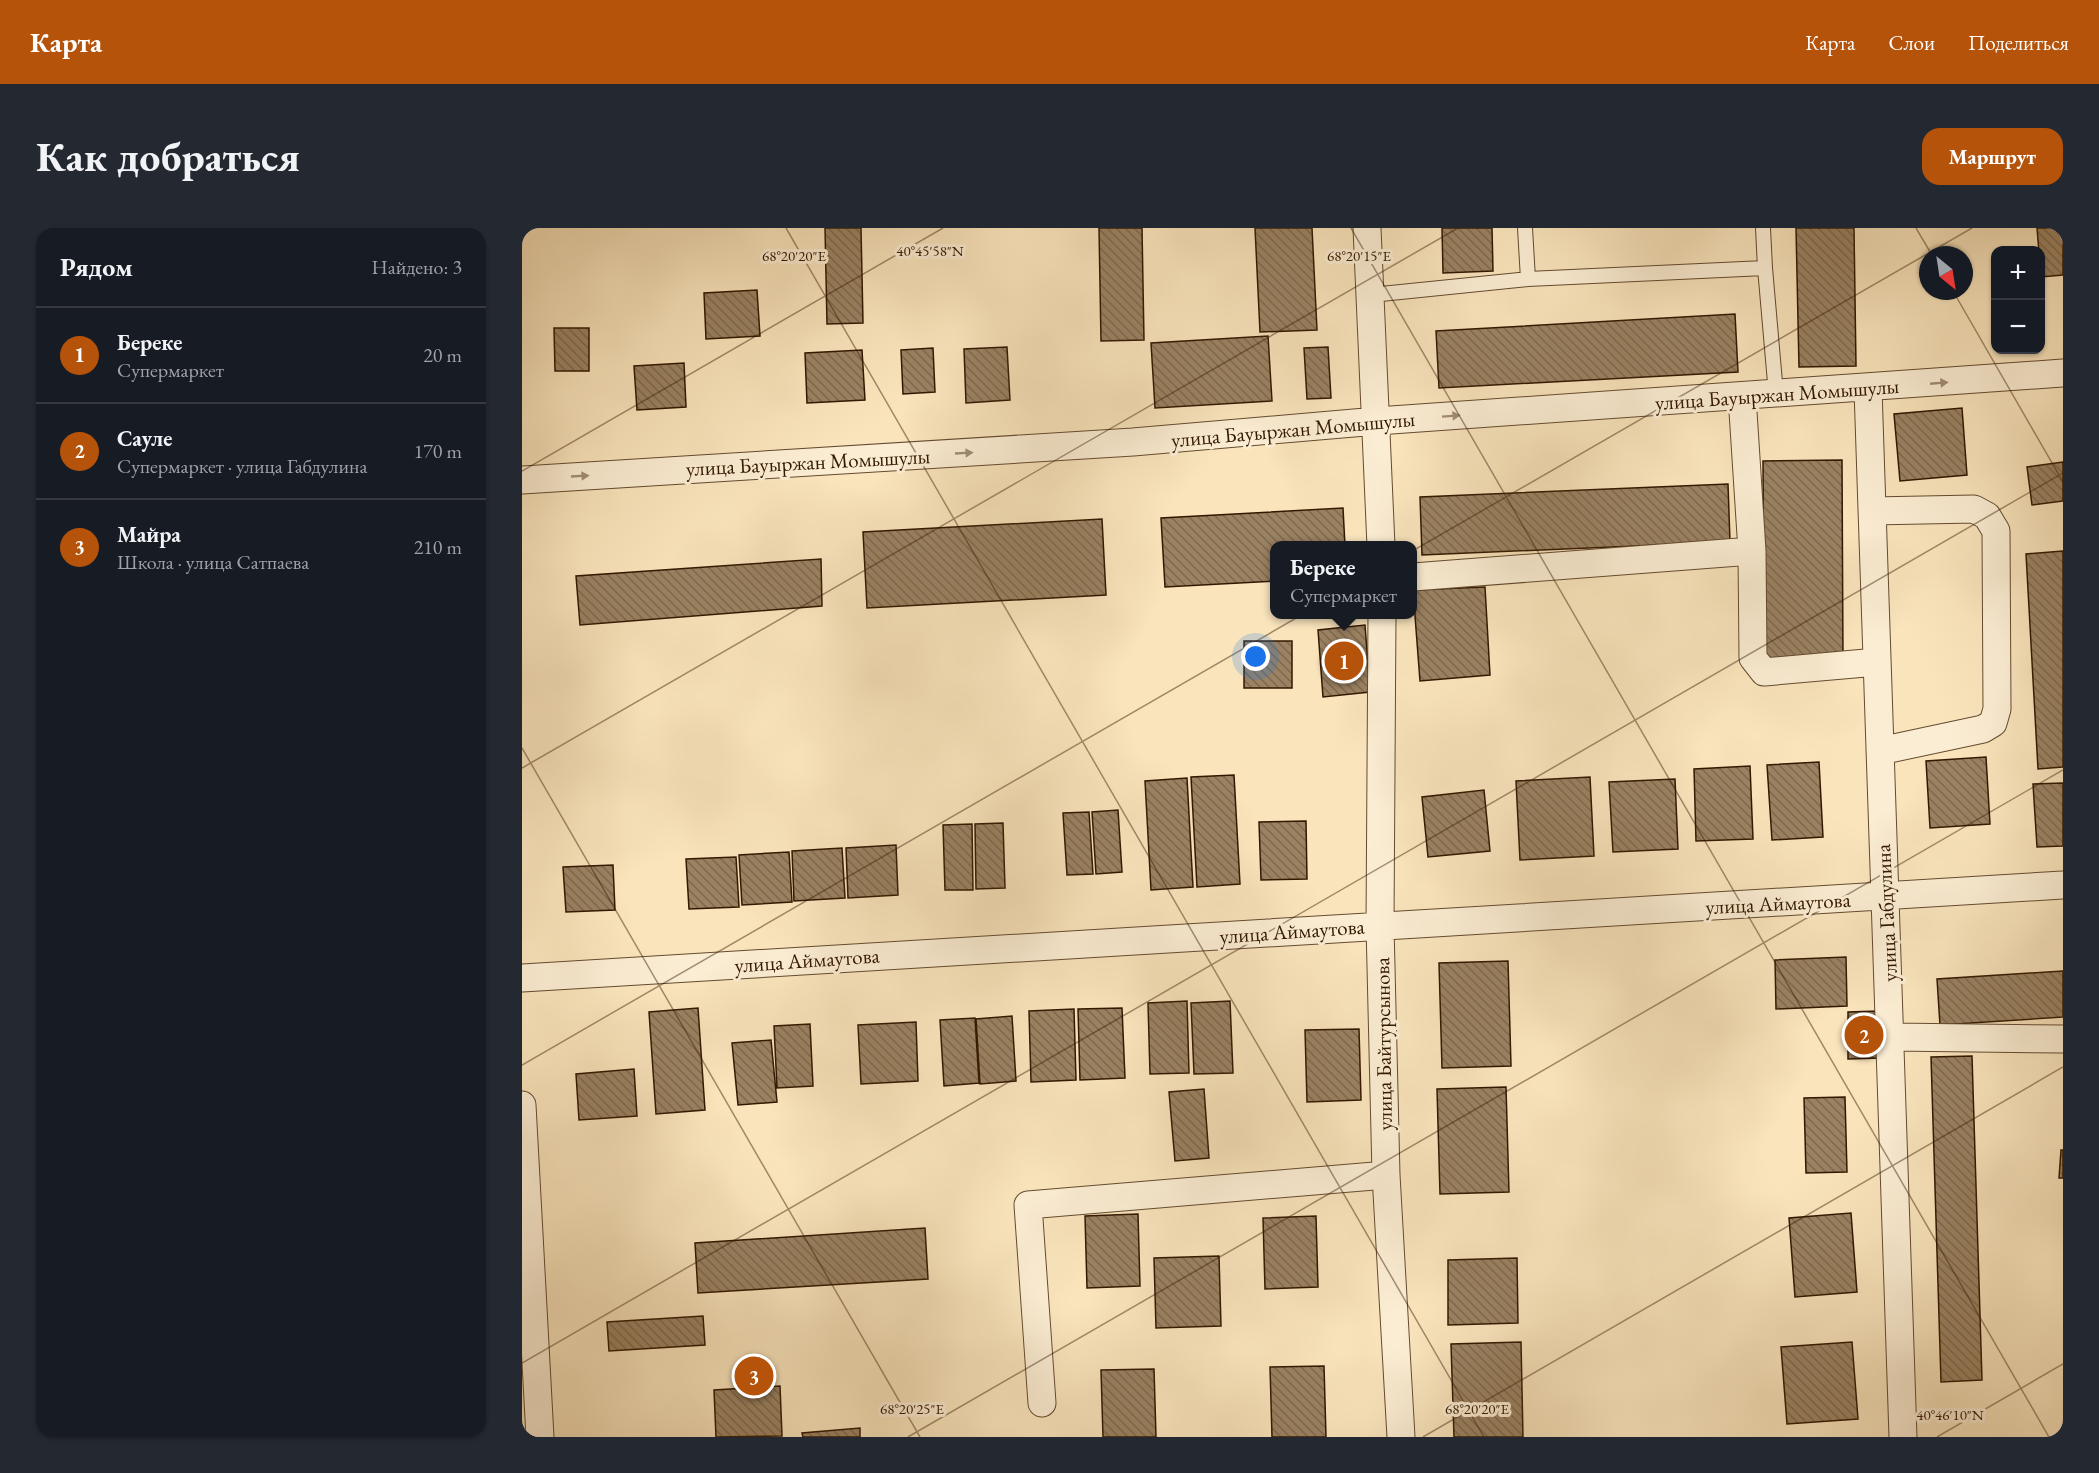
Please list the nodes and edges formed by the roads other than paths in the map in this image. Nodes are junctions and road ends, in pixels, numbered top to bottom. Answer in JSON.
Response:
{"nodes":[{"id":1,"x":1367,"y":228,"type":"edge"},
{"id":2,"x":1525,"y":228,"type":"edge"},
{"id":3,"x":1763,"y":228,"type":"edge"},
{"id":4,"x":1765,"y":268,"type":"junction"},
{"id":5,"x":1528,"y":279,"type":"junction"},
{"id":6,"x":1371,"y":295,"type":"junction"},
{"id":7,"x":2063,"y":373,"type":"edge"},
{"id":8,"x":1868,"y":389,"type":"junction"},
{"id":9,"x":1776,"y":394,"type":"junction"},
{"id":10,"x":1742,"y":396,"type":"junction"},
{"id":11,"x":1377,"y":421,"type":"junction"},
{"id":12,"x":522,"y":480,"type":"edge"},
{"id":13,"x":1872,"y":511,"type":"junction"},
{"id":14,"x":1381,"y":541,"type":"edge"},
{"id":15,"x":1752,"y":551,"type":"junction"},
{"id":16,"x":1417,"y":577,"type":"edge"},
{"id":17,"x":1382,"y":619,"type":"edge"},
{"id":18,"x":1877,"y":662,"type":"junction"},
{"id":19,"x":1880,"y":751,"type":"junction"},
{"id":20,"x":2063,"y":885,"type":"edge"},
{"id":21,"x":1884,"y":897,"type":"junction"},
{"id":22,"x":1380,"y":925,"type":"junction"},
{"id":23,"x":522,"y":978,"type":"edge"},
{"id":24,"x":1892,"y":1037,"type":"junction"},
{"id":25,"x":2063,"y":1039,"type":"edge"},
{"id":26,"x":522,"y":1105,"type":"edge"},
{"id":27,"x":1386,"y":1175,"type":"junction"},
{"id":28,"x":526,"y":1223,"type":"edge"},
{"id":29,"x":1042,"y":1403,"type":"dead end"},
{"id":30,"x":540,"y":1437,"type":"edge"},
{"id":31,"x":1401,"y":1437,"type":"edge"},
{"id":32,"x":1903,"y":1437,"type":"edge"}],
"edges":[{"from":1,"to":6,"type":"street"},
{"from":2,"to":5,"type":"lane"},
{"from":3,"to":4,"type":"lane"},
{"from":4,"to":5,"type":"lane"},
{"from":4,"to":9,"type":"lane"},
{"from":5,"to":6,"type":"lane"},
{"from":6,"to":11,"type":"street"},
{"from":8,"to":7,"type":"street","name":"улица Бауыржан Момышулы","one_way":true},
{"from":8,"to":9,"type":"street","name":"улица Бауыржан Момышулы"},
{"from":8,"to":13,"type":"street","name":"улица Габдулина"},
{"from":9,"to":10,"type":"street","name":"улица Бауыржан Момышулы"},
{"from":11,"to":10,"type":"street","name":"улица Бауыржан Момышулы","one_way":true},
{"from":10,"to":15,"type":"street"},
{"from":12,"to":11,"type":"street","name":"улица Бауыржан Момышулы","one_way":true},
{"from":11,"to":14,"type":"street"},
{"from":13,"to":18,"type":"street","name":"улица Габдулина"},
{"from":13,"to":19,"type":"street"},
{"from":15,"to":16,"type":"street"},
{"from":15,"to":18,"type":"street"},
{"from":17,"to":22,"type":"street","name":"улица Байтурсынова"},
{"from":18,"to":19,"type":"street","name":"улица Габдулина"},
{"from":19,"to":21,"type":"street","name":"улица Габдулина"},
{"from":20,"to":21,"type":"street","name":"улица Аймаутова"},
{"from":21,"to":22,"type":"street","name":"улица Аймаутова"},
{"from":21,"to":24,"type":"street","name":"улица Габдулина"},
{"from":22,"to":23,"type":"street","name":"улица Аймаутова"},
{"from":22,"to":27,"type":"street","name":"улица Байтурсынова"},
{"from":24,"to":25,"type":"street"},
{"from":24,"to":32,"type":"street","name":"улица Габдулина"},
{"from":26,"to":28,"type":"street"},
{"from":27,"to":29,"type":"street"},
{"from":27,"to":31,"type":"street","name":"улица Байтурсынова"},
{"from":28,"to":30,"type":"street"}]}
